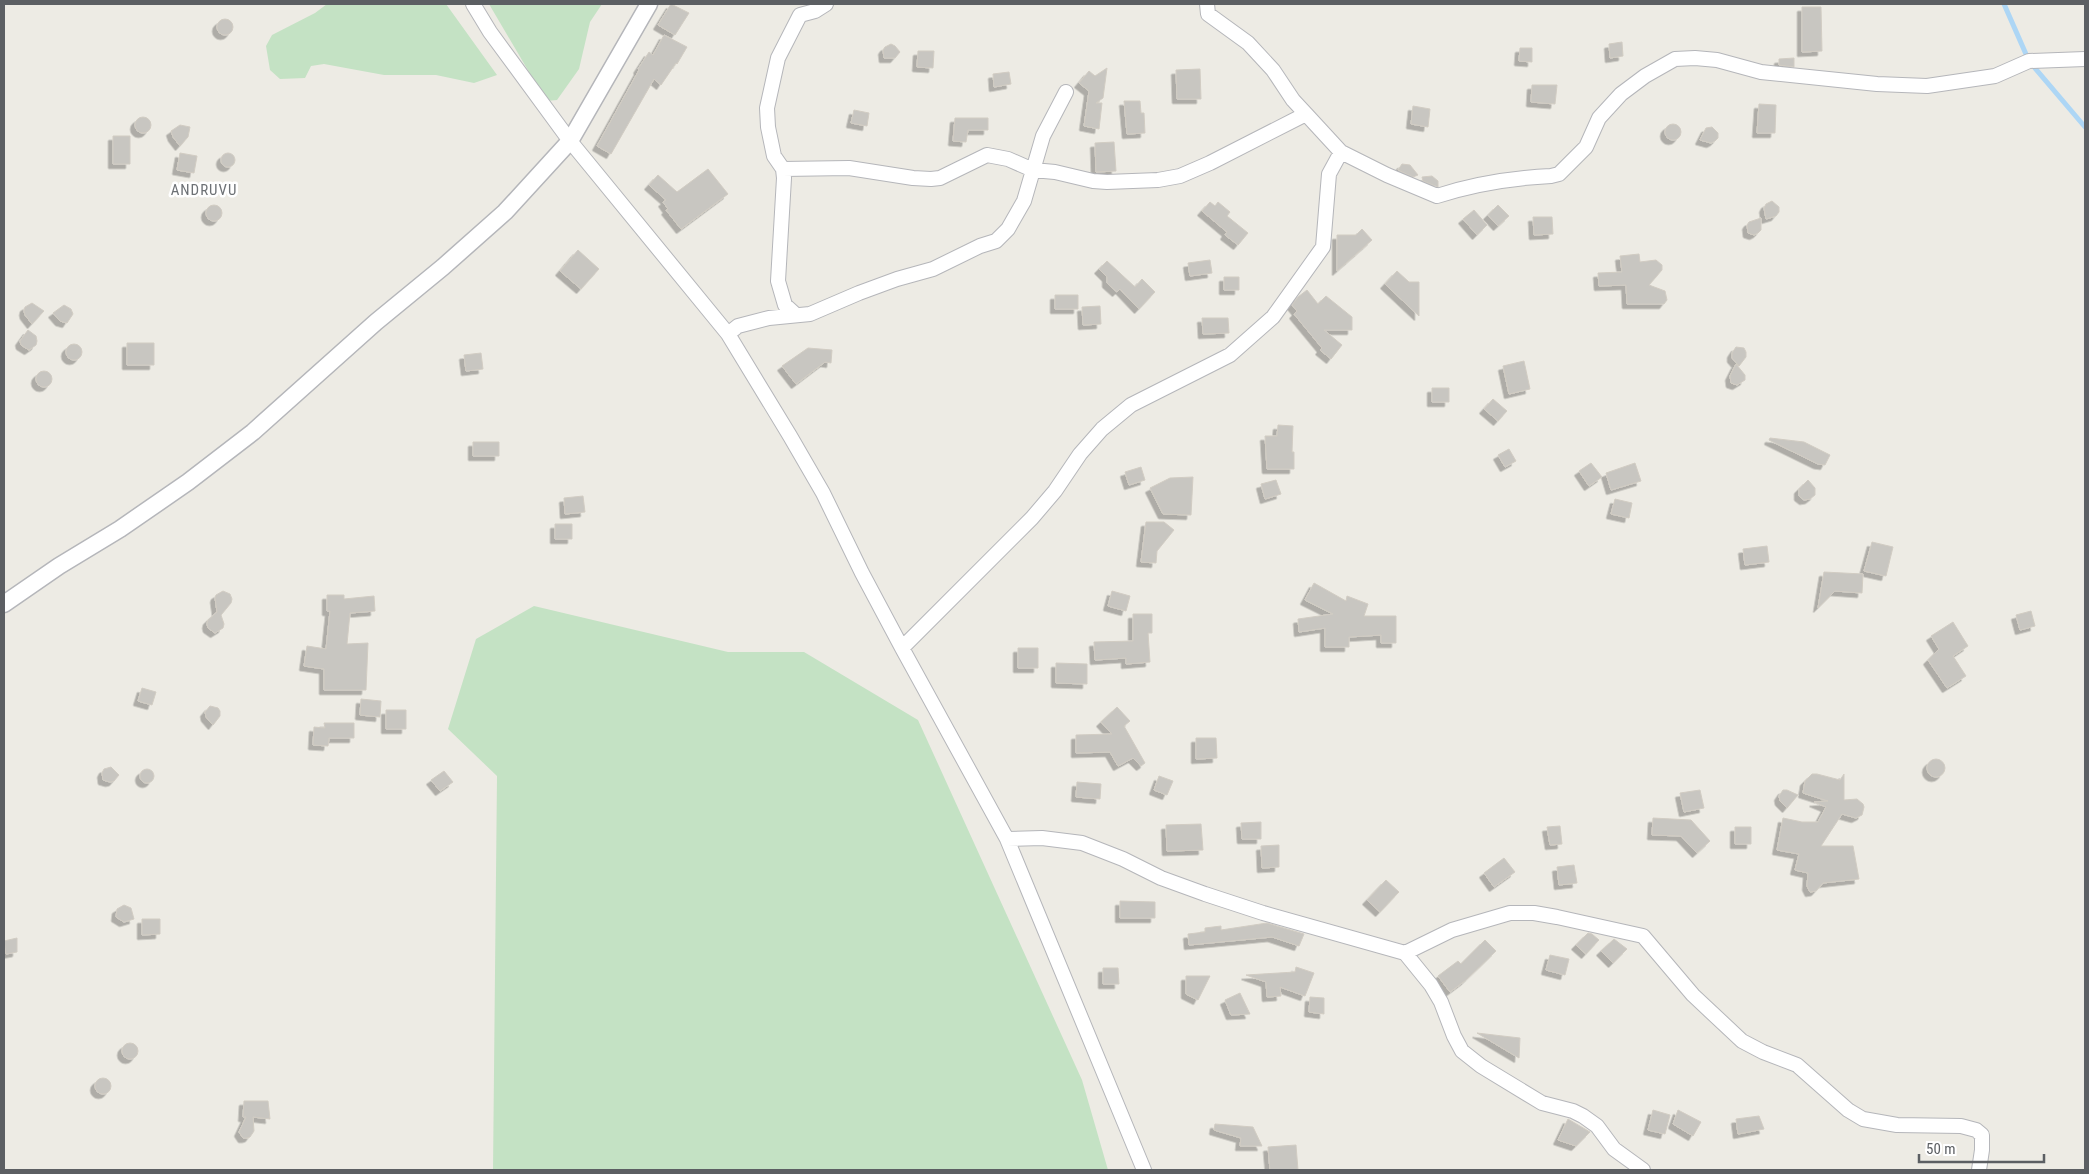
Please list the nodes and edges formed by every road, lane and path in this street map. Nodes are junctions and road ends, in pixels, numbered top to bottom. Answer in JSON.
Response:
{"nodes":[{"id":1,"x":473,"y":4,"type":"edge"},
{"id":2,"x":649,"y":4,"type":"edge"},
{"id":3,"x":826,"y":4,"type":"edge"},
{"id":4,"x":1207,"y":4,"type":"edge"},
{"id":5,"x":2085,"y":59,"type":"edge"},
{"id":6,"x":1066,"y":92,"type":"dead end"},
{"id":7,"x":1306,"y":114,"type":"junction"},
{"id":8,"x":570,"y":141,"type":"junction"},
{"id":9,"x":1341,"y":152,"type":"junction"},
{"id":10,"x":783,"y":169,"type":"junction"},
{"id":11,"x":1033,"y":170,"type":"junction"},
{"id":12,"x":796,"y":315,"type":"junction"},
{"id":13,"x":728,"y":334,"type":"junction"},
{"id":14,"x":4,"y":604,"type":"edge"},
{"id":15,"x":902,"y":648,"type":"junction"},
{"id":16,"x":1008,"y":839,"type":"junction"},
{"id":17,"x":1405,"y":952,"type":"junction"},
{"id":18,"x":1144,"y":1170,"type":"edge"},
{"id":19,"x":1643,"y":1170,"type":"edge"},
{"id":20,"x":1979,"y":1170,"type":"edge"}],
"edges":[{"from":1,"to":8,"type":"street"},
{"from":2,"to":8,"type":"street"},
{"from":3,"to":10,"type":"street"},
{"from":4,"to":7,"type":"street"},
{"from":5,"to":9,"type":"street"},
{"from":6,"to":11,"type":"street"},
{"from":7,"to":9,"type":"street"},
{"from":7,"to":11,"type":"street"},
{"from":8,"to":13,"type":"street"},
{"from":8,"to":14,"type":"street"},
{"from":9,"to":15,"type":"street"},
{"from":10,"to":11,"type":"street"},
{"from":10,"to":12,"type":"street"},
{"from":11,"to":12,"type":"street"},
{"from":12,"to":13,"type":"street"},
{"from":13,"to":15,"type":"street"},
{"from":15,"to":16,"type":"street"},
{"from":16,"to":17,"type":"street"},
{"from":16,"to":18,"type":"street"},
{"from":17,"to":19,"type":"street"},
{"from":17,"to":20,"type":"street"}]}
